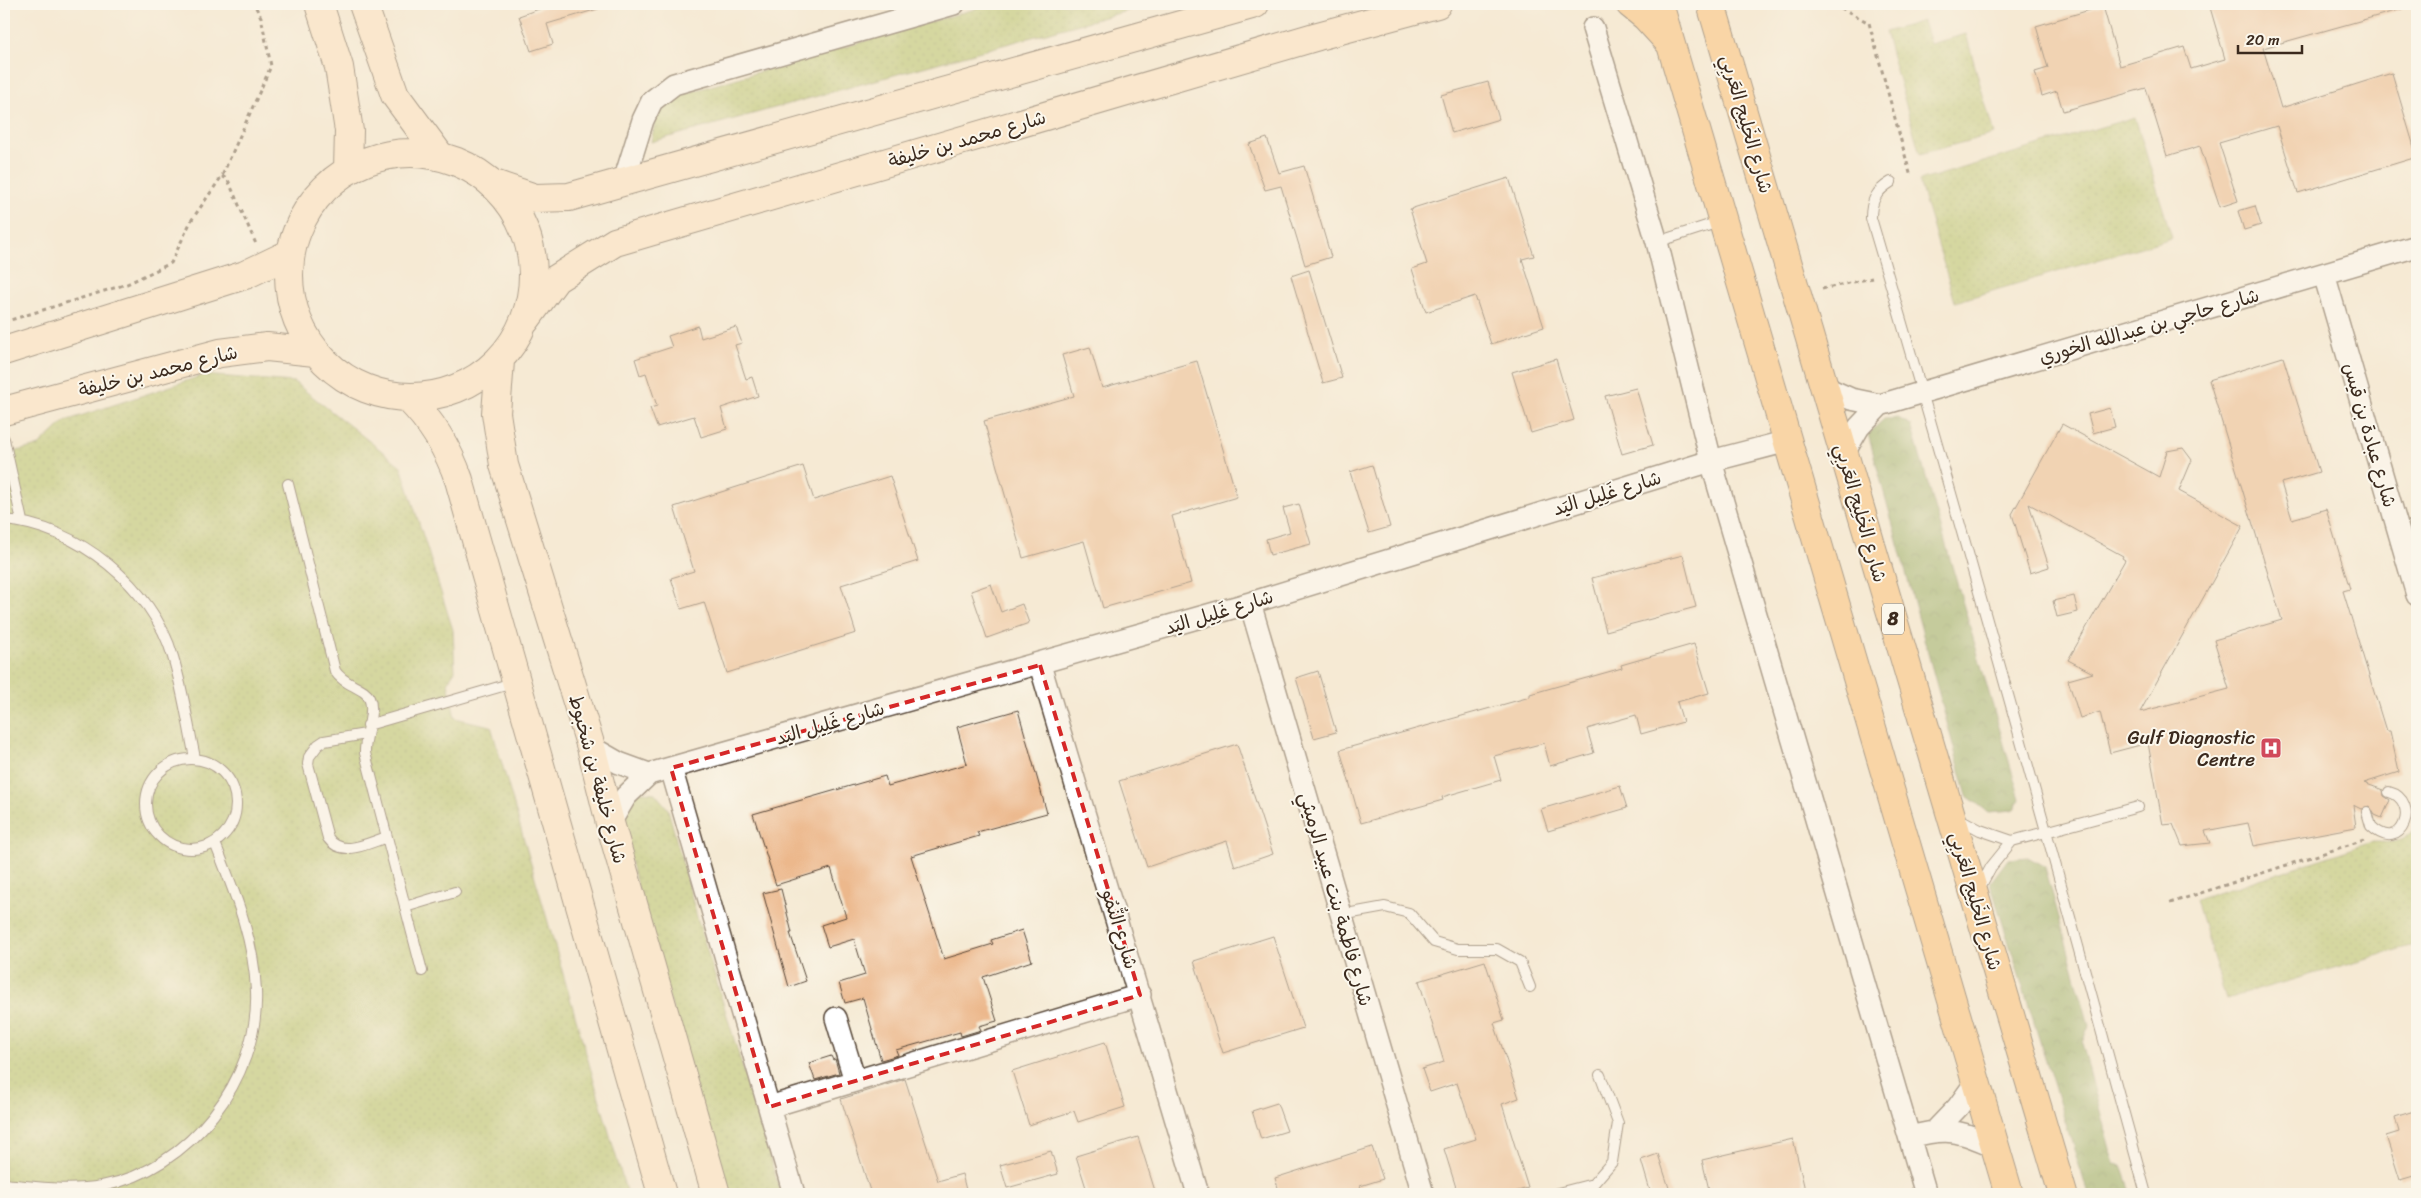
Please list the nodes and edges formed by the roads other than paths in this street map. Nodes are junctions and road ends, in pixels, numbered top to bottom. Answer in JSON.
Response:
{"nodes":[{"id":1,"x":319,"y":4,"type":"edge"},
{"id":2,"x":363,"y":4,"type":"edge"},
{"id":3,"x":954,"y":4,"type":"edge"},
{"id":4,"x":1256,"y":4,"type":"edge"},
{"id":5,"x":1437,"y":4,"type":"edge"},
{"id":6,"x":1630,"y":4,"type":"edge"},
{"id":7,"x":1659,"y":4,"type":"edge"},
{"id":8,"x":1711,"y":4,"type":"edge"},
{"id":9,"x":1730,"y":4,"type":"edge"},
{"id":10,"x":1594,"y":28,"type":"dead end"},
{"id":11,"x":1723,"y":43,"type":"junction"},
{"id":12,"x":1672,"y":46,"type":"junction"},
{"id":13,"x":440,"y":156,"type":"junction"},
{"id":14,"x":348,"y":169,"type":"junction"},
{"id":15,"x":624,"y":181,"type":"junction"},
{"id":16,"x":1891,"y":182,"type":"dead end"},
{"id":17,"x":494,"y":184,"type":"junction"},
{"id":18,"x":1723,"y":221,"type":"junction"},
{"id":19,"x":1657,"y":242,"type":"junction"},
{"id":20,"x":2417,"y":246,"type":"edge"},
{"id":21,"x":289,"y":254,"type":"junction"},
{"id":22,"x":2324,"y":274,"type":"junction"},
{"id":23,"x":526,"y":321,"type":"junction"},
{"id":24,"x":4,"y":351,"type":"edge"},
{"id":25,"x":315,"y":352,"type":"junction"},
{"id":26,"x":500,"y":361,"type":"junction"},
{"id":27,"x":1824,"y":387,"type":"junction"},
{"id":28,"x":1923,"y":392,"type":"junction"},
{"id":29,"x":408,"y":398,"type":"junction"},
{"id":30,"x":1880,"y":405,"type":"junction"},
{"id":31,"x":4,"y":411,"type":"edge"},
{"id":32,"x":4,"y":439,"type":"edge"},
{"id":33,"x":1788,"y":441,"type":"junction"},
{"id":34,"x":1844,"y":453,"type":"junction"},
{"id":35,"x":1712,"y":461,"type":"junction"},
{"id":36,"x":288,"y":484,"type":"dead end"},
{"id":37,"x":4,"y":520,"type":"edge"},
{"id":38,"x":22,"y":521,"type":"junction"},
{"id":39,"x":2417,"y":595,"type":"edge"},
{"id":40,"x":1250,"y":603,"type":"junction"},
{"id":41,"x":1040,"y":664,"type":"junction"},
{"id":42,"x":517,"y":682,"type":"junction"},
{"id":43,"x":367,"y":730,"type":"junction"},
{"id":44,"x":591,"y":747,"type":"junction"},
{"id":45,"x":195,"y":758,"type":"junction"},
{"id":46,"x":672,"y":768,"type":"junction"},
{"id":47,"x":649,"y":774,"type":"junction"},
{"id":48,"x":2389,"y":792,"type":"dead end"},
{"id":49,"x":2138,"y":807,"type":"dead end"},
{"id":50,"x":2414,"y":811,"type":"edge"},
{"id":51,"x":2367,"y":812,"type":"dead end"},
{"id":52,"x":1950,"y":814,"type":"junction"},
{"id":53,"x":610,"y":823,"type":"junction"},
{"id":54,"x":2047,"y":832,"type":"junction"},
{"id":55,"x":387,"y":837,"type":"junction"},
{"id":56,"x":2012,"y":840,"type":"junction"},
{"id":57,"x":215,"y":843,"type":"junction"},
{"id":58,"x":454,"y":892,"type":"dead end"},
{"id":59,"x":1975,"y":897,"type":"junction"},
{"id":60,"x":405,"y":907,"type":"junction"},
{"id":61,"x":1341,"y":915,"type":"junction"},
{"id":62,"x":422,"y":971,"type":"dead end"},
{"id":63,"x":1530,"y":987,"type":"dead end"},
{"id":64,"x":1140,"y":995,"type":"junction"},
{"id":65,"x":836,"y":1018,"type":"dead end"},
{"id":66,"x":1600,"y":1075,"type":"dead end"},
{"id":67,"x":856,"y":1081,"type":"junction"},
{"id":68,"x":1976,"y":1082,"type":"junction"},
{"id":69,"x":769,"y":1107,"type":"junction"},
{"id":70,"x":1936,"y":1130,"type":"junction"},
{"id":71,"x":1910,"y":1137,"type":"junction"},
{"id":72,"x":1994,"y":1146,"type":"junction"},
{"id":73,"x":4,"y":1184,"type":"edge"},
{"id":74,"x":662,"y":1194,"type":"edge"},
{"id":75,"x":716,"y":1194,"type":"edge"},
{"id":76,"x":794,"y":1194,"type":"edge"},
{"id":77,"x":1198,"y":1194,"type":"edge"},
{"id":78,"x":1423,"y":1194,"type":"edge"},
{"id":79,"x":1554,"y":1194,"type":"edge"},
{"id":80,"x":1926,"y":1194,"type":"edge"},
{"id":81,"x":2009,"y":1194,"type":"edge"},
{"id":82,"x":2063,"y":1194,"type":"edge"},
{"id":83,"x":2146,"y":1194,"type":"edge"}],
"edges":[{"from":1,"to":14,"type":"main road"},
{"from":2,"to":13,"type":"main road"},
{"from":3,"to":15,"type":"street"},
{"from":4,"to":15,"type":"main road"},
{"from":5,"to":23,"type":"main road","name":"شارع محمد بن خليفة"},
{"from":6,"to":12,"type":"highway"},
{"from":7,"to":12,"type":"highway"},
{"from":8,"to":11,"type":"highway","name":"شارع الخَلِيج العَربِي","number":"8"},
{"from":9,"to":11,"type":"highway"},
{"from":10,"to":19,"type":"street"},
{"from":11,"to":27,"type":"highway","name":"شارع الخَلِيج العَربِي","number":"8"},
{"from":12,"to":18,"type":"highway"},
{"from":13,"to":14,"type":"main road"},
{"from":13,"to":17,"type":"main road"},
{"from":14,"to":21,"type":"main road"},
{"from":15,"to":17,"type":"main road"},
{"from":16,"to":28,"type":"lane"},
{"from":17,"to":23,"type":"main road"},
{"from":18,"to":19,"type":"lane"},
{"from":18,"to":33,"type":"highway"},
{"from":19,"to":35,"type":"street"},
{"from":20,"to":22,"type":"street","name":"شارع حاجي بن عبدالله الخوري"},
{"from":21,"to":24,"type":"main road"},
{"from":21,"to":25,"type":"main road"},
{"from":22,"to":28,"type":"street","name":"شارع حاجي بن عبدالله الخوري"},
{"from":22,"to":39,"type":"street","name":"شارع عبادة بن قيس"},
{"from":23,"to":26,"type":"main road"},
{"from":25,"to":29,"type":"main road"},
{"from":25,"to":31,"type":"main road","name":"شارع محمد بن خليفة"},
{"from":26,"to":29,"type":"main road"},
{"from":26,"to":44,"type":"main road","name":"شارع خليفة بن شخبوط"},
{"from":27,"to":30,"type":"street","name":"شارع حاجي بن عبدالله الخوري"},
{"from":27,"to":34,"type":"highway","name":"شارع الخَلِيج العَربِي","number":"8"},
{"from":28,"to":30,"type":"street","name":"شارع حاجي بن عبدالله الخوري"},
{"from":28,"to":54,"type":"lane"},
{"from":29,"to":42,"type":"main road"},
{"from":30,"to":34,"type":"street"},
{"from":32,"to":38,"type":"lane"},
{"from":33,"to":35,"type":"street","name":"شارع غَلِيل اليَد"},
{"from":33,"to":68,"type":"highway"},
{"from":34,"to":52,"type":"highway","name":"شارع الخَلِيج العَربِي","number":"8"},
{"from":35,"to":40,"type":"street","name":"شارع غَلِيل اليَد"},
{"from":35,"to":71,"type":"street"},
{"from":36,"to":43,"type":"lane"},
{"from":37,"to":38,"type":"lane"},
{"from":38,"to":45,"type":"lane"},
{"from":40,"to":41,"type":"street","name":"شارع غَلِيل اليَد"},
{"from":40,"to":61,"type":"street","name":"شارع فاطمة بنت عبيد الرميثي"},
{"from":41,"to":46,"type":"street","name":"شارع غَلِيل اليَد"},
{"from":41,"to":64,"type":"street","name":"شارع النُّمُو"},
{"from":42,"to":43,"type":"lane"},
{"from":42,"to":74,"type":"main road"},
{"from":43,"to":55,"type":"lane"},
{"from":43,"to":55,"type":"lane"},
{"from":44,"to":47,"type":"street"},
{"from":44,"to":53,"type":"main road","name":"شارع خليفة بن شخبوط"},
{"from":45,"to":57,"type":"lane"},
{"from":45,"to":57,"type":"lane"},
{"from":46,"to":47,"type":"street","name":"شارع غَلِيل اليَد"},
{"from":46,"to":69,"type":"street"},
{"from":47,"to":53,"type":"street","name":"شارع غَلِيل اليَد"},
{"from":48,"to":50,"type":"lane"},
{"from":49,"to":54,"type":"lane"},
{"from":50,"to":51,"type":"lane"},
{"from":52,"to":56,"type":"lane"},
{"from":52,"to":59,"type":"highway","name":"شارع الخَلِيج العَربِي","number":"8"},
{"from":53,"to":75,"type":"main road","name":"شارع خليفة بن شخبوط"},
{"from":54,"to":56,"type":"lane"},
{"from":54,"to":83,"type":"lane"},
{"from":55,"to":60,"type":"lane"},
{"from":56,"to":59,"type":"lane"},
{"from":57,"to":73,"type":"lane"},
{"from":58,"to":60,"type":"lane"},
{"from":59,"to":82,"type":"highway","name":"شارع الخَلِيج العَربِي","number":"8"},
{"from":60,"to":62,"type":"lane"},
{"from":61,"to":63,"type":"lane"},
{"from":61,"to":78,"type":"street","name":"شارع فاطمة بنت عبيد الرميثي"},
{"from":64,"to":67,"type":"street"},
{"from":64,"to":77,"type":"street","name":"شارع النُّمُو"},
{"from":65,"to":67,"type":"street"},
{"from":66,"to":79,"type":"lane"},
{"from":67,"to":69,"type":"street"},
{"from":68,"to":70,"type":"street"},
{"from":68,"to":72,"type":"highway"},
{"from":69,"to":76,"type":"street"},
{"from":70,"to":71,"type":"street"},
{"from":70,"to":72,"type":"street"},
{"from":71,"to":80,"type":"street"},
{"from":72,"to":81,"type":"highway"}]}
